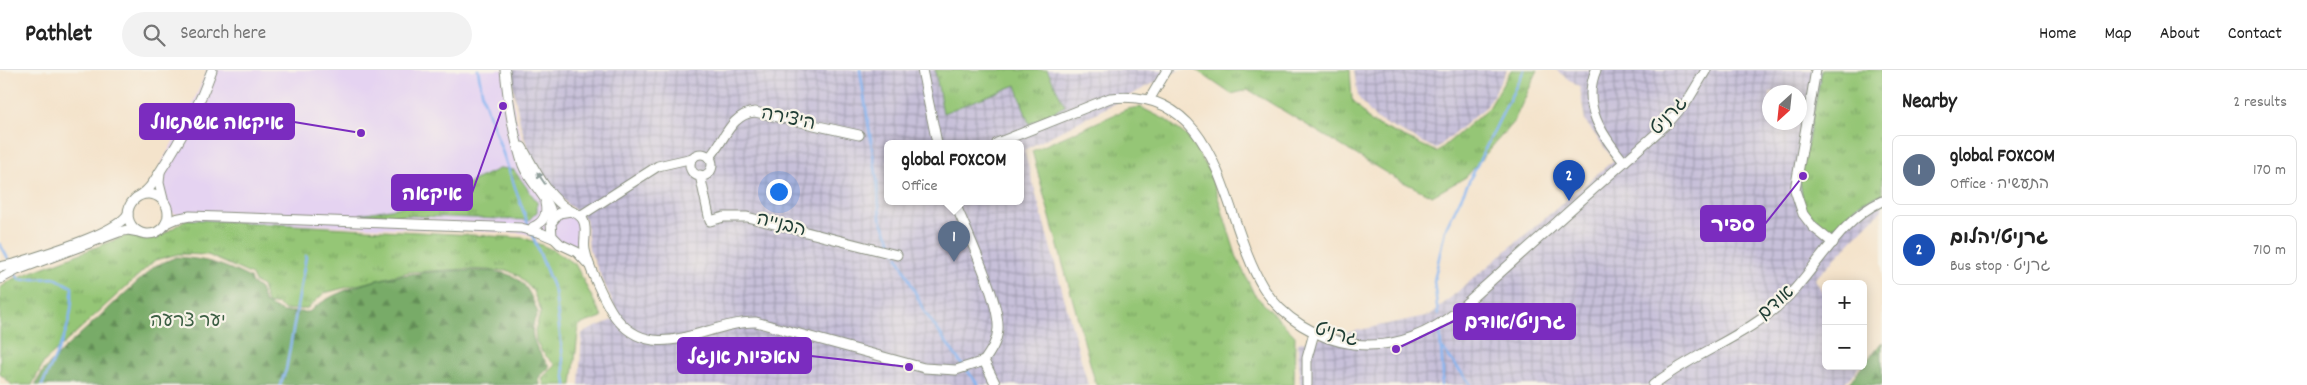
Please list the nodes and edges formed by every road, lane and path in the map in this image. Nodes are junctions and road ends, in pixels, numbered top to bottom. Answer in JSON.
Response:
{"nodes":[{"id":1,"x":212,"y":70,"type":"edge"},
{"id":2,"x":505,"y":70,"type":"edge"},
{"id":3,"x":922,"y":70,"type":"edge"},
{"id":4,"x":1167,"y":70,"type":"edge"},
{"id":5,"x":1596,"y":70,"type":"edge"},
{"id":6,"x":1706,"y":70,"type":"edge"},
{"id":7,"x":1816,"y":70,"type":"edge"},
{"id":8,"x":1149,"y":100,"type":"junction"},
{"id":9,"x":859,"y":135,"type":"dead end"},
{"id":10,"x":517,"y":139,"type":"junction"},
{"id":11,"x":936,"y":140,"type":"edge"},
{"id":12,"x":1004,"y":140,"type":"edge"},
{"id":13,"x":693,"y":158,"type":"junction"},
{"id":14,"x":709,"y":158,"type":"junction"},
{"id":15,"x":1624,"y":162,"type":"junction"},
{"id":16,"x":161,"y":170,"type":"junction"},
{"id":17,"x":700,"y":175,"type":"junction"},
{"id":18,"x":142,"y":194,"type":"junction"},
{"id":19,"x":543,"y":198,"type":"junction"},
{"id":20,"x":1882,"y":201,"type":"edge"},
{"id":21,"x":165,"y":202,"type":"junction"},
{"id":22,"x":956,"y":205,"type":"edge"},
{"id":23,"x":571,"y":211,"type":"junction"},
{"id":24,"x":128,"y":214,"type":"junction"},
{"id":25,"x":190,"y":216,"type":"junction"},
{"id":26,"x":580,"y":216,"type":"junction"},
{"id":27,"x":552,"y":220,"type":"junction"},
{"id":28,"x":166,"y":223,"type":"junction"},
{"id":29,"x":533,"y":227,"type":"junction"},
{"id":30,"x":521,"y":228,"type":"junction"},
{"id":31,"x":139,"y":232,"type":"junction"},
{"id":32,"x":584,"y":234,"type":"junction"},
{"id":33,"x":553,"y":238,"type":"junction"},
{"id":34,"x":1833,"y":243,"type":"junction"},
{"id":35,"x":565,"y":246,"type":"junction"},
{"id":36,"x":896,"y":255,"type":"dead end"},
{"id":37,"x":589,"y":265,"type":"junction"},
{"id":38,"x":10,"y":268,"type":"edge"},
{"id":39,"x":0,"y":279,"type":"edge"},
{"id":40,"x":1314,"y":333,"type":"junction"},
{"id":41,"x":984,"y":361,"type":"junction"},
{"id":42,"x":996,"y":385,"type":"edge"},
{"id":43,"x":1307,"y":385,"type":"edge"},
{"id":44,"x":1653,"y":385,"type":"edge"}],
"edges":[{"from":1,"to":16,"type":"street"},
{"from":2,"to":10,"type":"street"},
{"from":3,"to":11,"type":"street"},
{"from":4,"to":8,"type":"street"},
{"from":5,"to":15,"type":"street"},
{"from":6,"to":15,"type":"street","name":"גרניט"},
{"from":7,"to":34,"type":"street"},
{"from":8,"to":12,"type":"street","name":"גרניט"},
{"from":8,"to":40,"type":"street","name":"גרניט"},
{"from":9,"to":14,"type":"street","name":"היצירה"},
{"from":10,"to":19,"type":"street"},
{"from":23,"to":10,"type":"street","one_way":true},
{"from":13,"to":14,"type":"street"},
{"from":13,"to":17,"type":"street"},
{"from":13,"to":26,"type":"street"},
{"from":14,"to":17,"type":"street"},
{"from":15,"to":40,"type":"street","name":"גרניט"},
{"from":16,"to":18,"type":"street"},
{"from":16,"to":21,"type":"street"},
{"from":17,"to":36,"type":"street","name":"הבנייה"},
{"from":18,"to":21,"type":"street"},
{"from":18,"to":24,"type":"street"},
{"from":19,"to":27,"type":"street"},
{"from":19,"to":29,"type":"street"},
{"from":20,"to":34,"type":"street","name":"אודם"},
{"from":21,"to":25,"type":"street"},
{"from":21,"to":28,"type":"street"},
{"from":22,"to":41,"type":"street"},
{"from":23,"to":26,"type":"street"},
{"from":23,"to":27,"type":"street"},
{"from":24,"to":31,"type":"street"},
{"from":24,"to":38,"type":"street"},
{"from":25,"to":28,"type":"street"},
{"from":25,"to":30,"type":"street"},
{"from":26,"to":32,"type":"street"},
{"from":27,"to":29,"type":"street"},
{"from":27,"to":33,"type":"street"},
{"from":28,"to":31,"type":"street"},
{"from":29,"to":30,"type":"street"},
{"from":30,"to":33,"type":"street"},
{"from":31,"to":38,"type":"street"},
{"from":32,"to":35,"type":"street"},
{"from":32,"to":37,"type":"street"},
{"from":33,"to":35,"type":"street"},
{"from":34,"to":44,"type":"street","name":"אודם"},
{"from":35,"to":37,"type":"street"},
{"from":37,"to":41,"type":"street"},
{"from":38,"to":39,"type":"street"},
{"from":40,"to":43,"type":"street"},
{"from":41,"to":42,"type":"street"}]}
